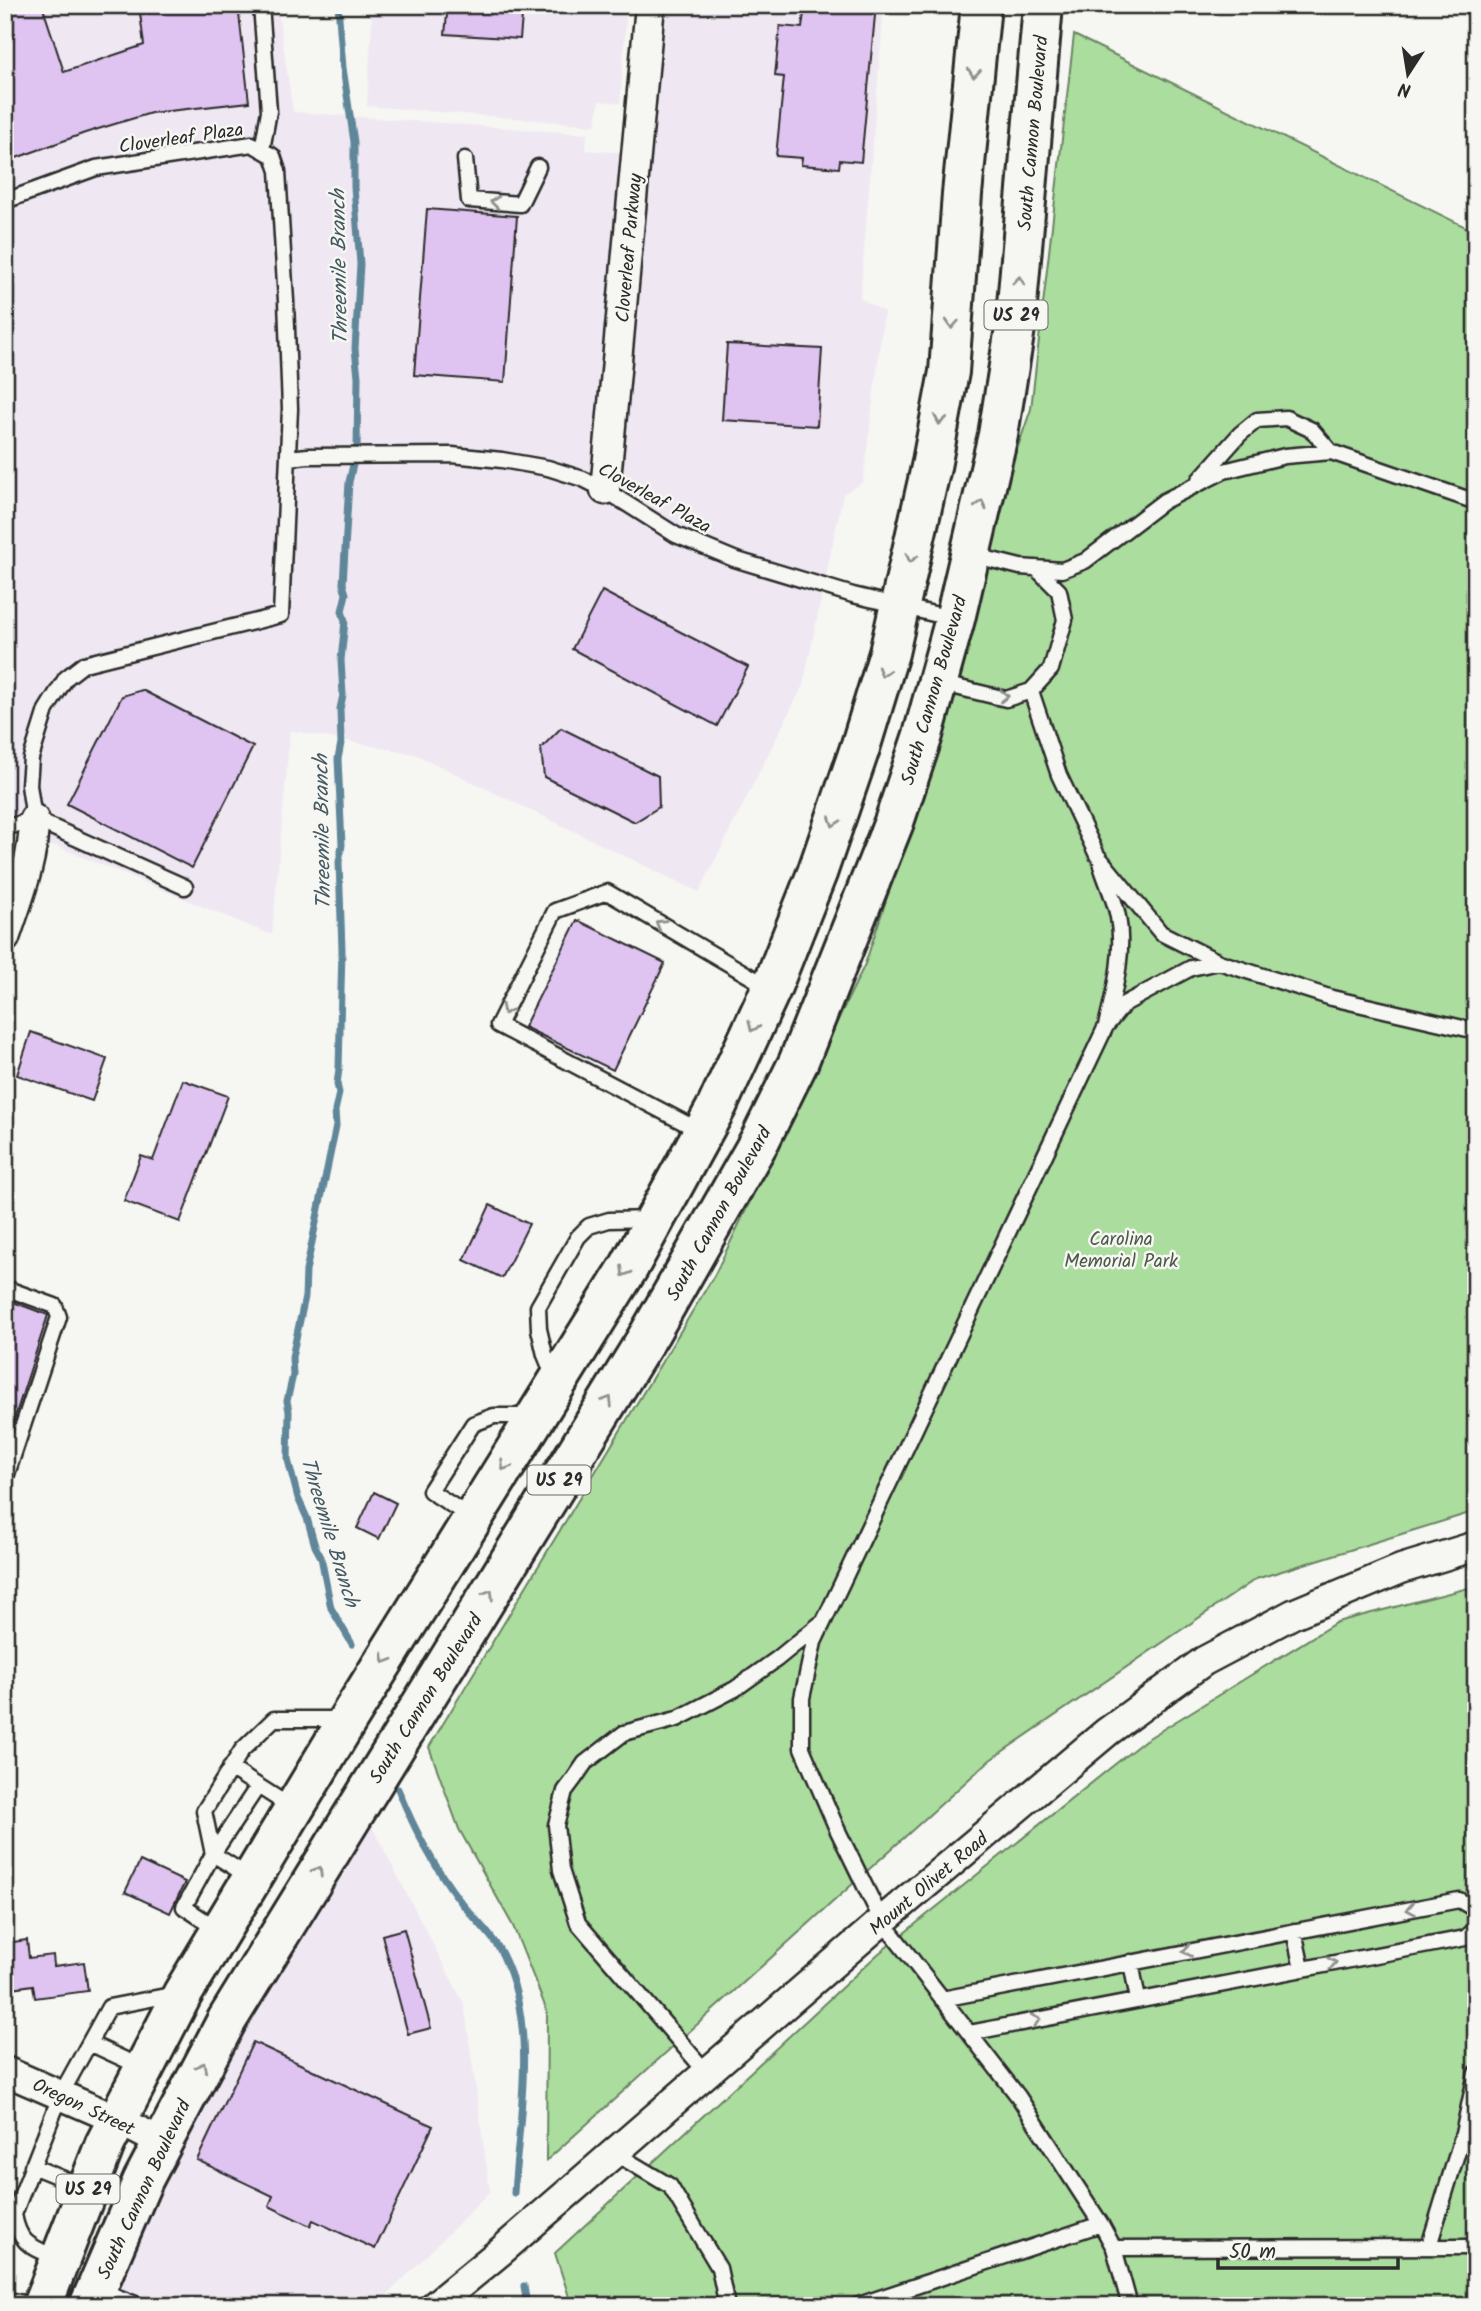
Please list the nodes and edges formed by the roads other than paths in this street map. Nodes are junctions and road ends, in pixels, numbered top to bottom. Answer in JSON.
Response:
{"nodes":[{"id":1,"x":261,"y":5,"type":"edge"},
{"id":2,"x":650,"y":5,"type":"edge"},
{"id":3,"x":981,"y":5,"type":"edge"},
{"id":4,"x":1042,"y":5,"type":"edge"},
{"id":5,"x":262,"y":150,"type":"junction"},
{"id":6,"x":465,"y":159,"type":"dead end"},
{"id":7,"x":538,"y":167,"type":"dead end"},
{"id":8,"x":5,"y":201,"type":"edge"},
{"id":9,"x":1331,"y":452,"type":"junction"},
{"id":10,"x":288,"y":458,"type":"junction"},
{"id":11,"x":1194,"y":486,"type":"junction"},
{"id":12,"x":605,"y":490,"type":"junction"},
{"id":13,"x":1476,"y":502,"type":"edge"},
{"id":14,"x":969,"y":554,"type":"junction"},
{"id":15,"x":1036,"y":568,"type":"junction"},
{"id":16,"x":900,"y":606,"type":"junction"},
{"id":17,"x":955,"y":619,"type":"junction"},
{"id":18,"x":937,"y":682,"type":"junction"},
{"id":19,"x":1031,"y":691,"type":"junction"},
{"id":20,"x":34,"y":819,"type":"junction"},
{"id":21,"x":5,"y":828,"type":"edge"},
{"id":22,"x":1097,"y":855,"type":"junction"},
{"id":23,"x":185,"y":887,"type":"dead end"},
{"id":24,"x":14,"y":888,"type":"edge"},
{"id":25,"x":5,"y":938,"type":"edge"},
{"id":26,"x":1219,"y":962,"type":"junction"},
{"id":27,"x":771,"y":989,"type":"junction"},
{"id":28,"x":1106,"y":1026,"type":"junction"},
{"id":29,"x":1476,"y":1031,"type":"edge"},
{"id":30,"x":702,"y":1132,"type":"junction"},
{"id":31,"x":655,"y":1218,"type":"junction"},
{"id":32,"x":5,"y":1288,"type":"edge"},
{"id":33,"x":557,"y":1383,"type":"junction"},
{"id":34,"x":536,"y":1417,"type":"junction"},
{"id":35,"x":5,"y":1480,"type":"edge"},
{"id":36,"x":473,"y":1518,"type":"junction"},
{"id":37,"x":1476,"y":1546,"type":"edge"},
{"id":38,"x":824,"y":1620,"type":"junction"},
{"id":39,"x":348,"y":1719,"type":"junction"},
{"id":40,"x":230,"y":1768,"type":"junction"},
{"id":41,"x":258,"y":1786,"type":"junction"},
{"id":42,"x":294,"y":1809,"type":"junction"},
{"id":43,"x":213,"y":1854,"type":"junction"},
{"id":44,"x":253,"y":1878,"type":"junction"},
{"id":45,"x":1476,"y":1910,"type":"edge"},
{"id":46,"x":882,"y":1921,"type":"junction"},
{"id":47,"x":1476,"y":1928,"type":"edge"},
{"id":48,"x":221,"y":1931,"type":"junction"},
{"id":49,"x":1294,"y":1931,"type":"junction"},
{"id":50,"x":1131,"y":1962,"type":"junction"},
{"id":51,"x":1301,"y":1969,"type":"junction"},
{"id":52,"x":183,"y":1993,"type":"junction"},
{"id":53,"x":942,"y":1999,"type":"junction"},
{"id":54,"x":1138,"y":2000,"type":"junction"},
{"id":55,"x":969,"y":2033,"type":"junction"},
{"id":56,"x":89,"y":2043,"type":"junction"},
{"id":57,"x":144,"y":2068,"type":"junction"},
{"id":58,"x":5,"y":2071,"type":"edge"},
{"id":59,"x":706,"y":2072,"type":"junction"},
{"id":60,"x":1476,"y":2073,"type":"edge"},
{"id":61,"x":61,"y":2094,"type":"junction"},
{"id":62,"x":118,"y":2120,"type":"junction"},
{"id":63,"x":163,"y":2143,"type":"junction"},
{"id":64,"x":613,"y":2152,"type":"junction"},
{"id":65,"x":32,"y":2166,"type":"junction"},
{"id":66,"x":88,"y":2189,"type":"junction"},
{"id":67,"x":1101,"y":2224,"type":"junction"},
{"id":68,"x":1429,"y":2246,"type":"junction"},
{"id":69,"x":1476,"y":2247,"type":"edge"},
{"id":70,"x":1114,"y":2248,"type":"junction"},
{"id":71,"x":60,"y":2259,"type":"junction"},
{"id":72,"x":92,"y":2297,"type":"edge"},
{"id":73,"x":5,"y":2299,"type":"edge"},
{"id":74,"x":40,"y":2306,"type":"edge"},
{"id":75,"x":141,"y":2306,"type":"edge"},
{"id":76,"x":433,"y":2306,"type":"edge"},
{"id":77,"x":727,"y":2306,"type":"edge"},
{"id":78,"x":856,"y":2306,"type":"edge"},
{"id":79,"x":1130,"y":2306,"type":"edge"}],
"edges":[{"from":1,"to":5,"type":"lane"},
{"from":2,"to":12,"type":"street","name":"Cloverleaf Parkway"},
{"from":3,"to":16,"type":"main road","number":"US 29","one_way":true},
{"from":14,"to":4,"type":"main road","name":"South Cannon Boulevard","number":"US 29","one_way":true},
{"from":5,"to":8,"type":"lane","name":"Cloverleaf Plaza"},
{"from":5,"to":10,"type":"lane","name":"Cloverleaf Plaza"},
{"from":7,"to":6,"type":"lane","one_way":true},
{"from":9,"to":11,"type":"lane"},
{"from":9,"to":11,"type":"lane"},
{"from":9,"to":13,"type":"lane"},
{"from":10,"to":12,"type":"lane","name":"Cloverleaf Plaza"},
{"from":10,"to":20,"type":"lane","name":"Cloverleaf Plaza"},
{"from":11,"to":15,"type":"lane"},
{"from":12,"to":16,"type":"lane","name":"Cloverleaf Plaza"},
{"from":14,"to":15,"type":"lane"},
{"from":14,"to":17,"type":"main road","name":"South Cannon Boulevard","number":"US 29"},
{"from":15,"to":19,"type":"lane"},
{"from":16,"to":17,"type":"lane","name":"Cloverleaf Plaza"},
{"from":16,"to":27,"type":"main road","number":"US 29","one_way":true},
{"from":17,"to":18,"type":"main road","name":"South Cannon Boulevard","number":"US 29"},
{"from":18,"to":19,"type":"lane","one_way":true},
{"from":63,"to":18,"type":"main road","name":"South Cannon Boulevard","number":"US 29","one_way":true},
{"from":19,"to":22,"type":"lane"},
{"from":20,"to":21,"type":"lane"},
{"from":20,"to":23,"type":"lane"},
{"from":20,"to":24,"type":"street"},
{"from":22,"to":26,"type":"lane"},
{"from":22,"to":28,"type":"lane"},
{"from":24,"to":25,"type":"street"},
{"from":26,"to":28,"type":"lane"},
{"from":26,"to":29,"type":"lane"},
{"from":27,"to":30,"type":"main road","number":"US 29","one_way":true},
{"from":27,"to":30,"type":"lane","one_way":true},
{"from":28,"to":38,"type":"lane"},
{"from":30,"to":31,"type":"main road","number":"US 29"},
{"from":31,"to":33,"type":"main road","number":"US 29","one_way":true},
{"from":31,"to":33,"type":"lane"},
{"from":32,"to":35,"type":"lane"},
{"from":33,"to":34,"type":"main road","number":"US 29"},
{"from":34,"to":36,"type":"main road","number":"US 29","one_way":true},
{"from":34,"to":36,"type":"lane"},
{"from":36,"to":39,"type":"main road","number":"US 29","one_way":true},
{"from":37,"to":46,"type":"street","name":"Mount Olivet Road"},
{"from":38,"to":46,"type":"lane"},
{"from":38,"to":59,"type":"lane"},
{"from":39,"to":40,"type":"lane"},
{"from":39,"to":42,"type":"main road","number":"US 29"},
{"from":40,"to":41,"type":"lane"},
{"from":40,"to":43,"type":"lane"},
{"from":41,"to":42,"type":"lane"},
{"from":41,"to":43,"type":"lane"},
{"from":42,"to":44,"type":"main road","number":"US 29"},
{"from":43,"to":44,"type":"lane"},
{"from":43,"to":48,"type":"lane"},
{"from":44,"to":48,"type":"main road","number":"US 29"},
{"from":45,"to":49,"type":"lane","one_way":true},
{"from":46,"to":53,"type":"lane"},
{"from":46,"to":59,"type":"street","name":"Mount Olivet Road"},
{"from":51,"to":47,"type":"lane","one_way":true},
{"from":48,"to":52,"type":"main road","number":"US 29"},
{"from":49,"to":50,"type":"lane","one_way":true},
{"from":49,"to":51,"type":"lane"},
{"from":50,"to":53,"type":"lane"},
{"from":50,"to":54,"type":"lane"},
{"from":51,"to":54,"type":"lane"},
{"from":52,"to":56,"type":"lane"},
{"from":52,"to":57,"type":"main road","number":"US 29"},
{"from":53,"to":55,"type":"lane"},
{"from":55,"to":54,"type":"lane","one_way":true},
{"from":55,"to":67,"type":"lane"},
{"from":56,"to":57,"type":"lane"},
{"from":56,"to":61,"type":"lane"},
{"from":57,"to":62,"type":"main road","number":"US 29"},
{"from":58,"to":61,"type":"street","name":"Oregon Street"},
{"from":59,"to":64,"type":"street","name":"Mount Olivet Road"},
{"from":60,"to":68,"type":"lane"},
{"from":61,"to":62,"type":"street","name":"Oregon Street"},
{"from":61,"to":65,"type":"lane"},
{"from":62,"to":63,"type":"street","name":"Oregon Street"},
{"from":62,"to":66,"type":"main road","number":"US 29"},
{"from":63,"to":72,"type":"main road","name":"South Cannon Boulevard","number":"US 29"},
{"from":64,"to":76,"type":"street","name":"Mount Olivet Road"},
{"from":64,"to":77,"type":"lane"},
{"from":65,"to":66,"type":"lane"},
{"from":65,"to":71,"type":"lane"},
{"from":66,"to":71,"type":"main road","number":"US 29"},
{"from":67,"to":70,"type":"lane"},
{"from":67,"to":78,"type":"lane"},
{"from":68,"to":69,"type":"lane"},
{"from":68,"to":70,"type":"lane"},
{"from":70,"to":79,"type":"lane"},
{"from":71,"to":74,"type":"main road","number":"US 29"},
{"from":72,"to":75,"type":"lane"},
{"from":73,"to":74,"type":"lane"}]}
